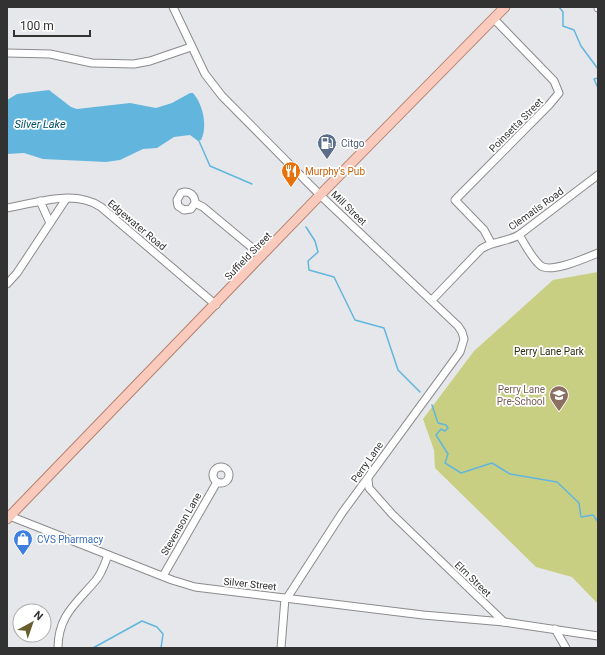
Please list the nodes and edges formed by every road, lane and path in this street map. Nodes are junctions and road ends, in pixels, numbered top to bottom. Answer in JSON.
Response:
{"nodes":[{"id":1,"x":173,"y":7,"type":"edge"},
{"id":2,"x":505,"y":7,"type":"edge"},
{"id":3,"x":494,"y":19,"type":"junction"},
{"id":4,"x":191,"y":47,"type":"junction"},
{"id":5,"x":7,"y":53,"type":"edge"},
{"id":6,"x":597,"y":179,"type":"edge"},
{"id":7,"x":320,"y":195,"type":"junction"},
{"id":8,"x":66,"y":199,"type":"junction"},
{"id":9,"x":40,"y":201,"type":"junction"},
{"id":10,"x":195,"y":203,"type":"dead end"},
{"id":11,"x":7,"y":208,"type":"edge"},
{"id":12,"x":50,"y":223,"type":"junction"},
{"id":13,"x":519,"y":235,"type":"junction"},
{"id":14,"x":491,"y":243,"type":"junction"},
{"id":15,"x":598,"y":253,"type":"edge"},
{"id":16,"x":262,"y":256,"type":"junction"},
{"id":17,"x":7,"y":284,"type":"edge"},
{"id":18,"x":432,"y":300,"type":"junction"},
{"id":19,"x":216,"y":305,"type":"junction"},
{"id":20,"x":464,"y":339,"type":"joint"},
{"id":21,"x":368,"y":480,"type":"junction"},
{"id":22,"x":217,"y":482,"type":"dead end"},
{"id":23,"x":8,"y":517,"type":"edge"},
{"id":24,"x":108,"y":555,"type":"junction"},
{"id":25,"x":163,"y":576,"type":"junction"},
{"id":26,"x":286,"y":598,"type":"junction"},
{"id":27,"x":504,"y":622,"type":"junction"},
{"id":28,"x":554,"y":629,"type":"junction"},
{"id":29,"x":598,"y":636,"type":"edge"},
{"id":30,"x":58,"y":648,"type":"edge"},
{"id":31,"x":281,"y":648,"type":"edge"},
{"id":32,"x":566,"y":648,"type":"edge"}],
"edges":[{"from":1,"to":4,"type":"street","name":"Mill Street"},
{"from":2,"to":3,"type":"main road","name":"Suffield Street"},
{"from":3,"to":7,"type":"main road","name":"Suffield Street"},
{"from":3,"to":14,"type":"street","name":"Poinsetta Street"},
{"from":4,"to":5,"type":"street"},
{"from":4,"to":7,"type":"street","name":"Mill Street"},
{"from":6,"to":13,"type":"street","name":"Clematis Road"},
{"from":7,"to":16,"type":"main road","name":"Suffield Street"},
{"from":7,"to":18,"type":"street","name":"Mill Street"},
{"from":8,"to":9,"type":"street","name":"Edgewater Road"},
{"from":8,"to":12,"type":"street"},
{"from":8,"to":19,"type":"street","name":"Edgewater Road"},
{"from":9,"to":11,"type":"street","name":"Edgewater Road"},
{"from":9,"to":12,"type":"street"},
{"from":10,"to":16,"type":"street"},
{"from":12,"to":17,"type":"street"},
{"from":13,"to":14,"type":"street","name":"Clematis Road"},
{"from":13,"to":15,"type":"street"},
{"from":14,"to":18,"type":"street","name":"Clematis Road"},
{"from":16,"to":19,"type":"main road","name":"Suffield Street"},
{"from":18,"to":20,"type":"street","name":"Mill Street"},
{"from":19,"to":23,"type":"main road","name":"Suffield Street"},
{"from":20,"to":21,"type":"street","name":"Perry Lane"},
{"from":21,"to":26,"type":"street","name":"Perry Lane"},
{"from":21,"to":27,"type":"street","name":"Elm Street"},
{"from":22,"to":25,"type":"street","name":"Stevenson Lane"},
{"from":23,"to":24,"type":"street","name":"Silver Street"},
{"from":24,"to":25,"type":"street","name":"Silver Street"},
{"from":24,"to":30,"type":"street"},
{"from":25,"to":26,"type":"street","name":"Silver Street"},
{"from":26,"to":27,"type":"street","name":"Silver Street"},
{"from":26,"to":31,"type":"street"},
{"from":27,"to":28,"type":"street"},
{"from":28,"to":29,"type":"street"},
{"from":28,"to":32,"type":"street"}]}
